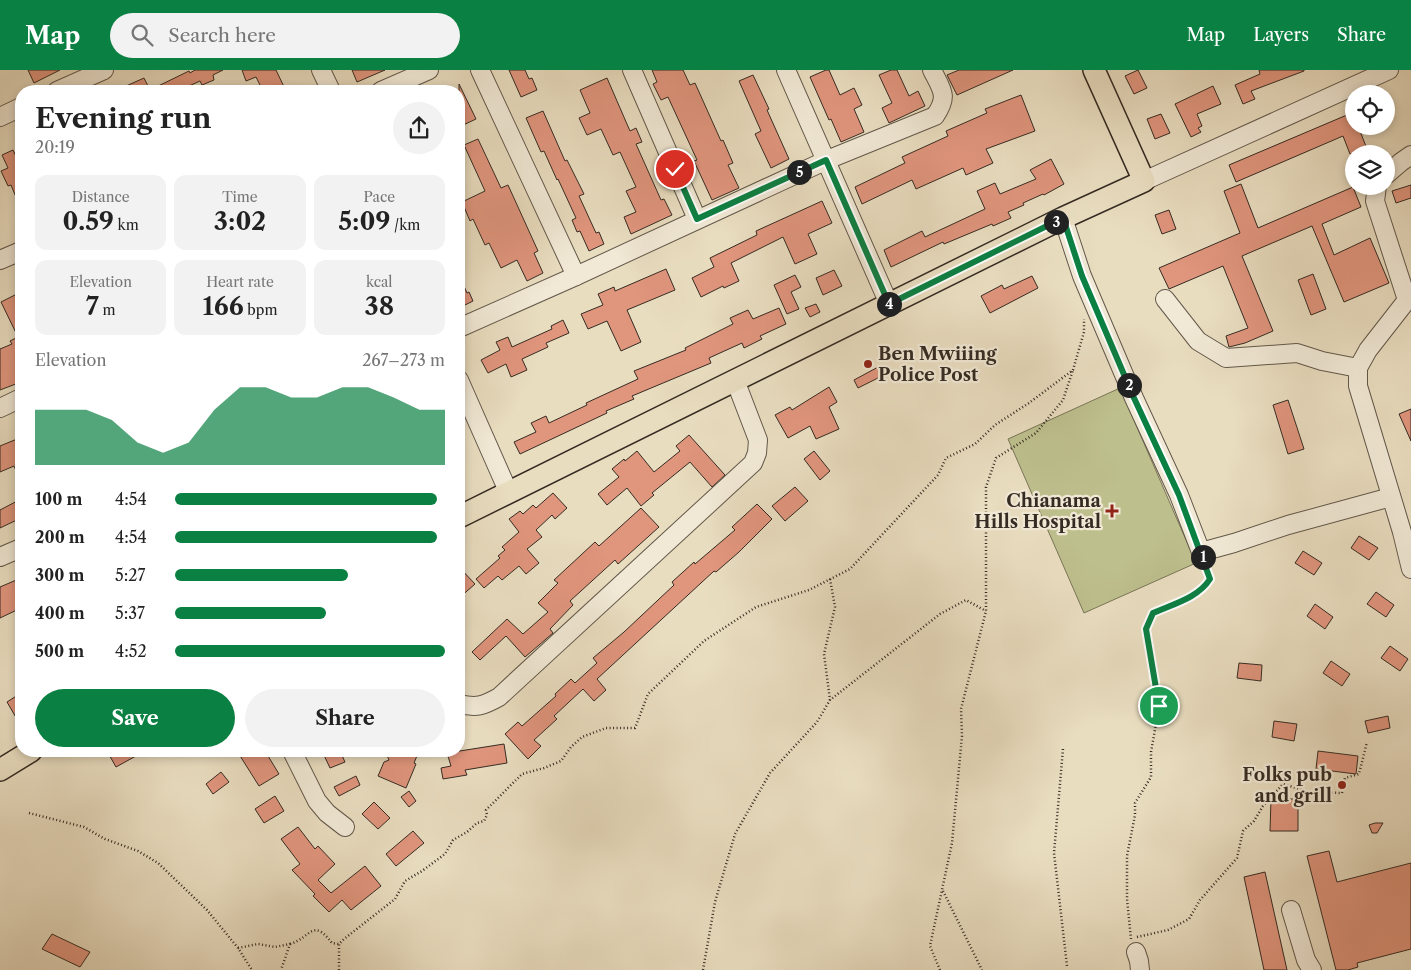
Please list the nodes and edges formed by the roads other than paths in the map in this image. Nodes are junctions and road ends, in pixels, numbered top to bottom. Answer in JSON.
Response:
{"nodes":[{"id":1,"x":104,"y":70,"type":"edge"},
{"id":2,"x":321,"y":70,"type":"edge"},
{"id":3,"x":429,"y":70,"type":"edge"},
{"id":4,"x":480,"y":70,"type":"edge"},
{"id":5,"x":632,"y":70,"type":"edge"},
{"id":6,"x":786,"y":70,"type":"edge"},
{"id":7,"x":932,"y":70,"type":"edge"},
{"id":8,"x":1094,"y":70,"type":"edge"},
{"id":9,"x":1389,"y":70,"type":"edge"},
{"id":10,"x":80,"y":75,"type":"edge"},
{"id":11,"x":66,"y":85,"type":"edge"},
{"id":12,"x":328,"y":85,"type":"edge"},
{"id":13,"x":394,"y":85,"type":"edge"},
{"id":14,"x":15,"y":110,"type":"edge"},
{"id":15,"x":0,"y":117,"type":"edge"},
{"id":16,"x":1411,"y":156,"type":"edge"},
{"id":17,"x":826,"y":160,"type":"junction"},
{"id":18,"x":1395,"y":167,"type":"edge"},
{"id":19,"x":1144,"y":181,"type":"junction"},
{"id":20,"x":1376,"y":195,"type":"edge"},
{"id":21,"x":1063,"y":218,"type":"junction"},
{"id":22,"x":697,"y":219,"type":"junction"},
{"id":23,"x":15,"y":254,"type":"edge"},
{"id":24,"x":0,"y":260,"type":"edge"},
{"id":25,"x":576,"y":276,"type":"junction"},
{"id":26,"x":1165,"y":299,"type":"dead end"},
{"id":27,"x":1409,"y":299,"type":"edge"},
{"id":28,"x":889,"y":304,"type":"junction"},
{"id":29,"x":465,"y":325,"type":"edge"},
{"id":30,"x":1358,"y":368,"type":"junction"},
{"id":31,"x":735,"y":380,"type":"junction"},
{"id":32,"x":465,"y":394,"type":"edge"},
{"id":33,"x":15,"y":401,"type":"edge"},
{"id":34,"x":0,"y":408,"type":"edge"},
{"id":35,"x":508,"y":491,"type":"junction"},
{"id":36,"x":1391,"y":497,"type":"junction"},
{"id":37,"x":465,"y":514,"type":"edge"},
{"id":38,"x":15,"y":551,"type":"edge"},
{"id":39,"x":0,"y":557,"type":"edge"},
{"id":40,"x":1411,"y":569,"type":"edge"},
{"id":41,"x":465,"y":705,"type":"edge"},
{"id":42,"x":21,"y":757,"type":"edge"},
{"id":43,"x":295,"y":757,"type":"edge"},
{"id":44,"x":0,"y":770,"type":"edge"},
{"id":45,"x":345,"y":827,"type":"dead end"},
{"id":46,"x":1291,"y":910,"type":"dead end"},
{"id":47,"x":1134,"y":946,"type":"road end"},
{"id":48,"x":1140,"y":970,"type":"edge"},
{"id":49,"x":1312,"y":970,"type":"edge"}],
"edges":[{"from":1,"to":10,"type":"street"},
{"from":2,"to":12,"type":"street"},
{"from":3,"to":13,"type":"street"},
{"from":4,"to":25,"type":"street"},
{"from":5,"to":22,"type":"street"},
{"from":6,"to":17,"type":"street"},
{"from":7,"to":17,"type":"street"},
{"from":8,"to":19,"type":"main road"},
{"from":9,"to":19,"type":"street"},
{"from":10,"to":11,"type":"street"},
{"from":14,"to":15,"type":"street"},
{"from":16,"to":18,"type":"street"},
{"from":17,"to":22,"type":"street"},
{"from":17,"to":28,"type":"street"},
{"from":19,"to":21,"type":"main road"},
{"from":20,"to":27,"type":"street"},
{"from":21,"to":28,"type":"main road"},
{"from":21,"to":36,"type":"street"},
{"from":22,"to":25,"type":"street"},
{"from":23,"to":24,"type":"street"},
{"from":25,"to":29,"type":"street"},
{"from":26,"to":30,"type":"street"},
{"from":27,"to":30,"type":"street"},
{"from":28,"to":31,"type":"main road"},
{"from":30,"to":36,"type":"street"},
{"from":31,"to":35,"type":"main road"},
{"from":31,"to":41,"type":"street"},
{"from":32,"to":35,"type":"street"},
{"from":33,"to":34,"type":"street"},
{"from":35,"to":37,"type":"main road"},
{"from":36,"to":40,"type":"street"},
{"from":38,"to":39,"type":"street"},
{"from":42,"to":44,"type":"main road"},
{"from":43,"to":45,"type":"street"},
{"from":46,"to":49,"type":"street"},
{"from":47,"to":48,"type":"street"}]}
